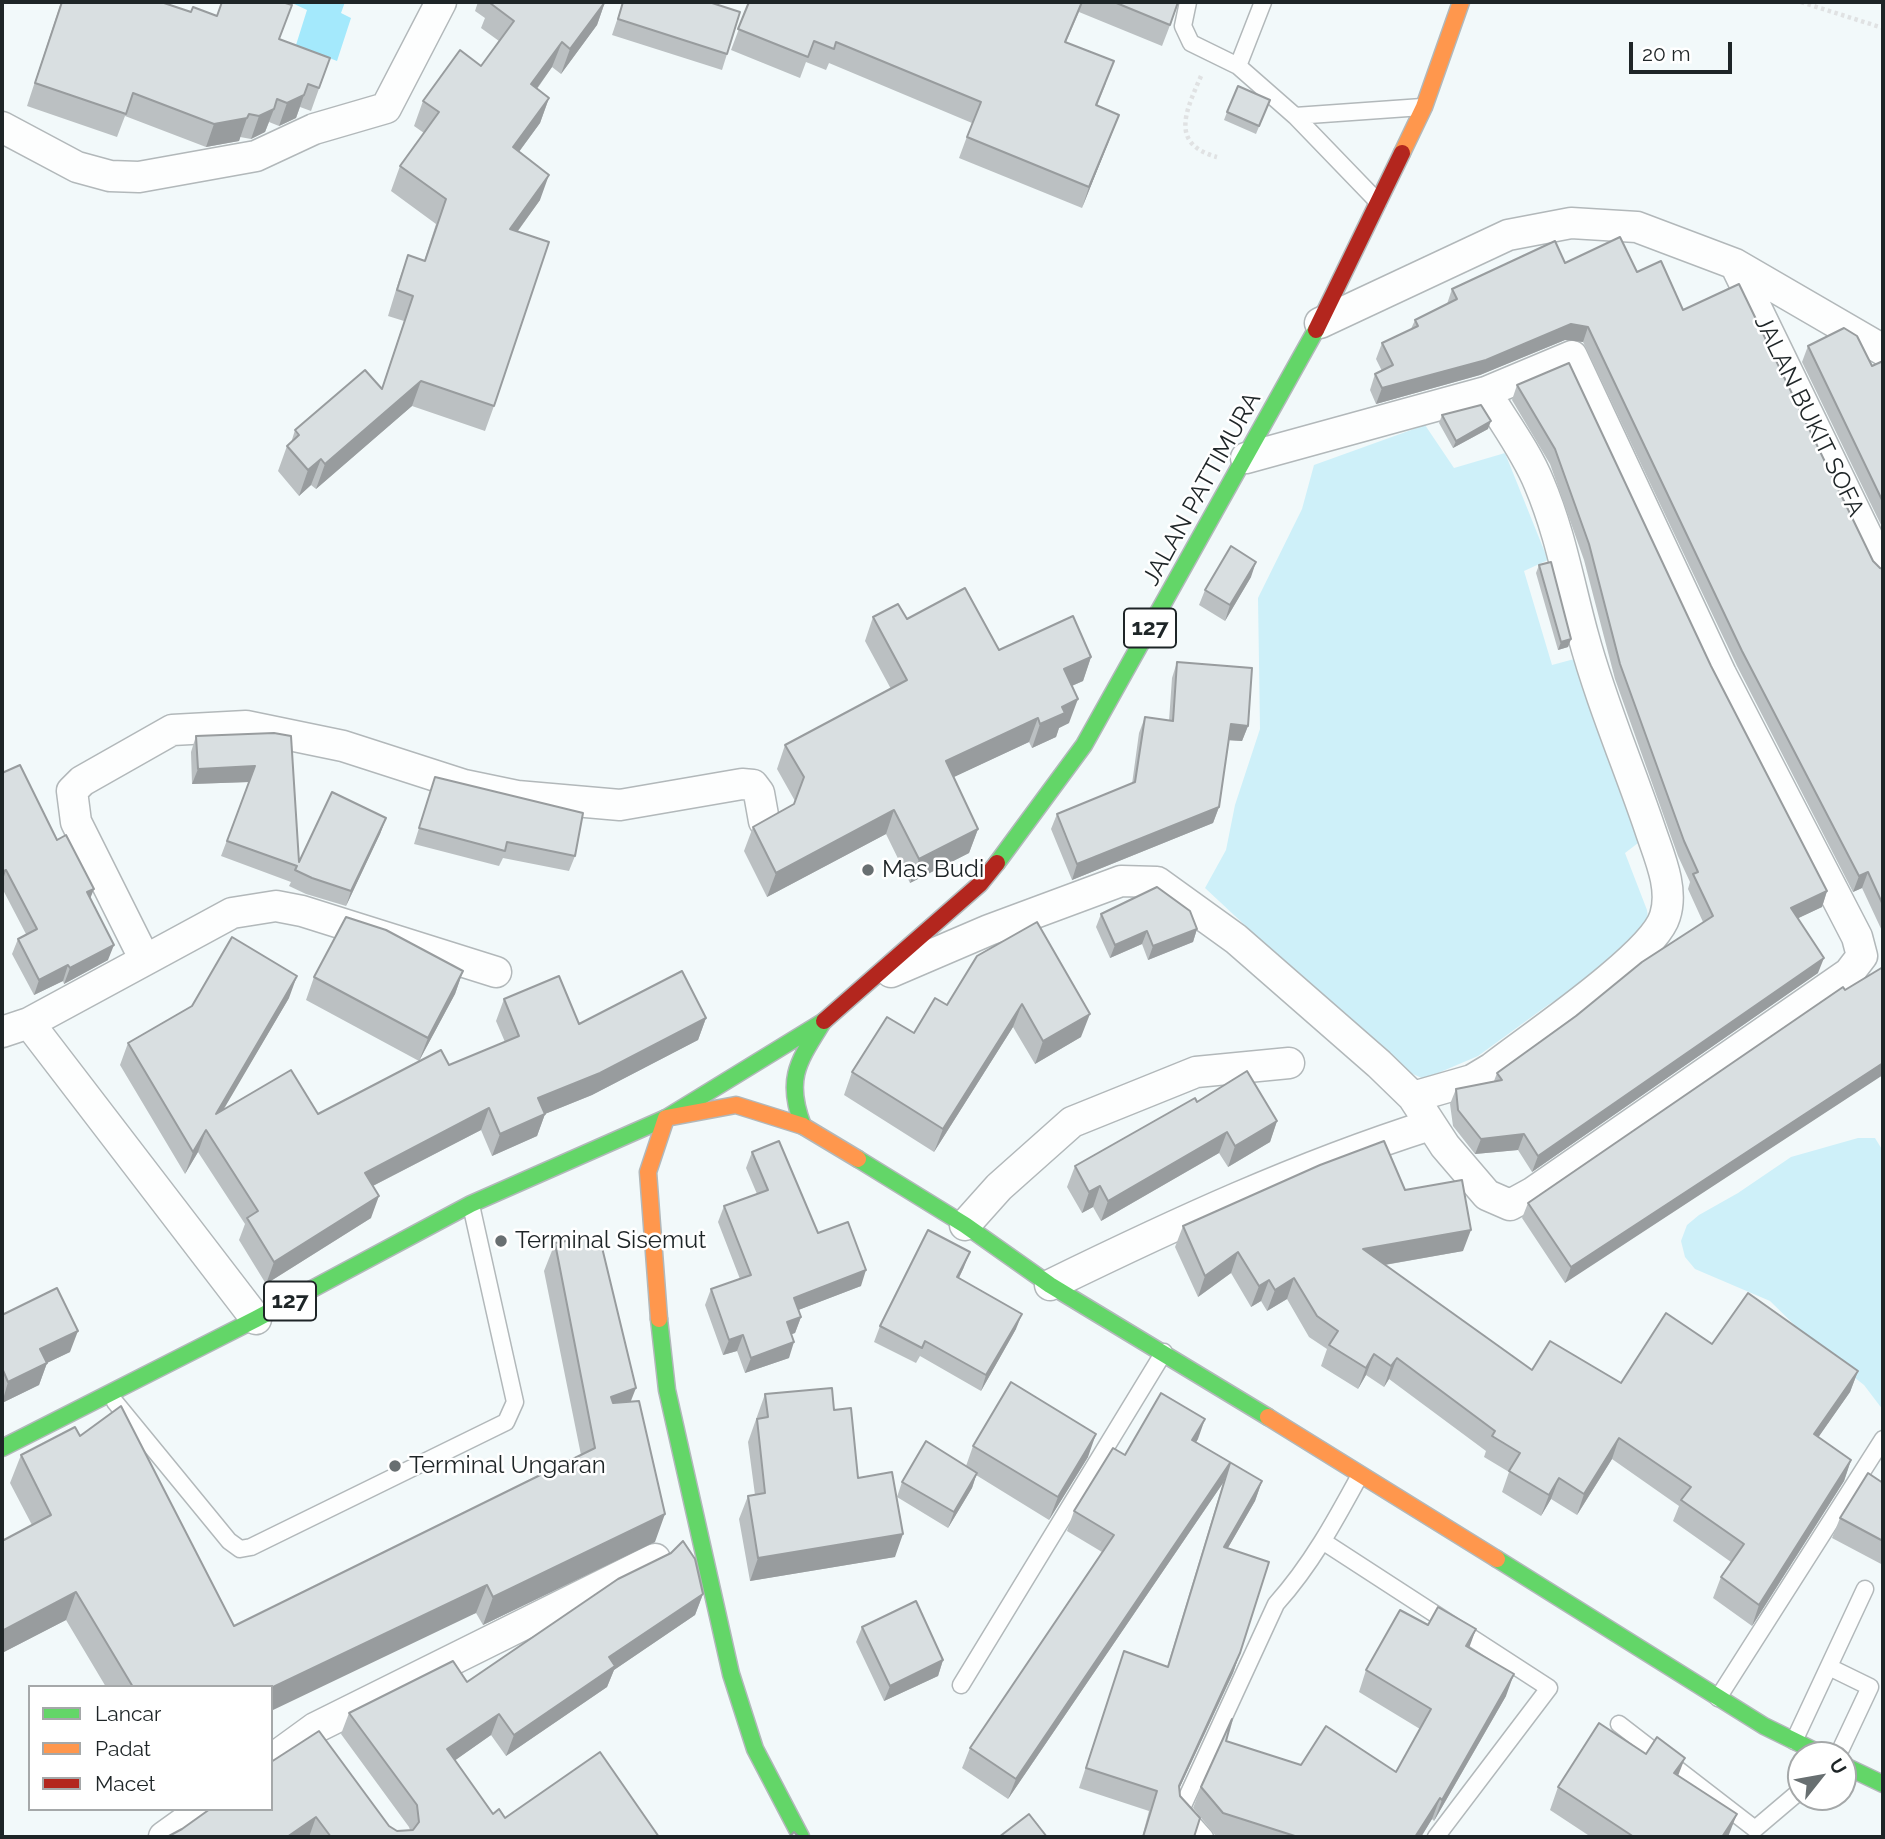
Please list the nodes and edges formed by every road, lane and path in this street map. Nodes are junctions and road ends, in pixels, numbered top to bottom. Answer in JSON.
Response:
{"nodes":[{"id":1,"x":441,"y":2,"type":"edge"},
{"id":2,"x":1188,"y":2,"type":"edge"},
{"id":3,"x":1263,"y":2,"type":"edge"},
{"id":4,"x":1461,"y":2,"type":"edge"},
{"id":5,"x":1801,"y":2,"type":"edge"},
{"id":6,"x":1883,"y":28,"type":"edge"},
{"id":7,"x":1211,"y":53,"type":"junction"},
{"id":8,"x":1238,"y":66,"type":"junction"},
{"id":9,"x":1424,"y":107,"type":"junction"},
{"id":10,"x":1295,"y":116,"type":"junction"},
{"id":11,"x":2,"y":127,"type":"edge"},
{"id":12,"x":1217,"y":157,"type":"dead end"},
{"id":13,"x":1378,"y":202,"type":"junction"},
{"id":14,"x":1735,"y":264,"type":"junction"},
{"id":15,"x":1320,"y":323,"type":"junction"},
{"id":16,"x":1883,"y":350,"type":"edge"},
{"id":17,"x":1486,"y":391,"type":"junction"},
{"id":18,"x":1246,"y":458,"type":"junction"},
{"id":19,"x":1883,"y":569,"type":"edge"},
{"id":20,"x":764,"y":821,"type":"edge"},
{"id":21,"x":145,"y":960,"type":"junction"},
{"id":22,"x":496,"y":972,"type":"dead end"},
{"id":23,"x":874,"y":979,"type":"junction"},
{"id":24,"x":823,"y":1022,"type":"junction"},
{"id":25,"x":15,"y":1027,"type":"edge"},
{"id":26,"x":1289,"y":1063,"type":"dead end"},
{"id":27,"x":1413,"y":1097,"type":"junction"},
{"id":28,"x":666,"y":1118,"type":"junction"},
{"id":29,"x":1430,"y":1125,"type":"junction"},
{"id":30,"x":803,"y":1126,"type":"junction"},
{"id":31,"x":471,"y":1204,"type":"junction"},
{"id":32,"x":965,"y":1225,"type":"junction"},
{"id":33,"x":1050,"y":1285,"type":"junction"},
{"id":34,"x":256,"y":1320,"type":"junction"},
{"id":35,"x":1164,"y":1352,"type":"junction"},
{"id":36,"x":109,"y":1395,"type":"junction"},
{"id":37,"x":1883,"y":1439,"type":"edge"},
{"id":38,"x":2,"y":1448,"type":"edge"},
{"id":39,"x":1360,"y":1475,"type":"junction"},
{"id":40,"x":1324,"y":1542,"type":"junction"},
{"id":41,"x":655,"y":1559,"type":"edge"},
{"id":42,"x":1865,"y":1589,"type":"dead end"},
{"id":43,"x":1829,"y":1667,"type":"junction"},
{"id":44,"x":961,"y":1685,"type":"dead end"},
{"id":45,"x":1718,"y":1698,"type":"junction"},
{"id":46,"x":1619,"y":1724,"type":"dead end"},
{"id":47,"x":1794,"y":1741,"type":"joint"},
{"id":48,"x":1845,"y":1741,"type":"edge"},
{"id":49,"x":273,"y":1759,"type":"edge"},
{"id":50,"x":1857,"y":1772,"type":"edge"},
{"id":51,"x":1883,"y":1784,"type":"edge"},
{"id":52,"x":1787,"y":1802,"type":"edge"},
{"id":53,"x":200,"y":1811,"type":"edge"},
{"id":54,"x":1749,"y":1833,"type":"edge"},
{"id":55,"x":164,"y":1837,"type":"edge"},
{"id":56,"x":801,"y":1837,"type":"edge"},
{"id":57,"x":1205,"y":1837,"type":"edge"},
{"id":58,"x":1436,"y":1837,"type":"edge"}],
"edges":[{"from":1,"to":11,"type":"street"},
{"from":2,"to":7,"type":"lane"},
{"from":3,"to":8,"type":"lane"},
{"from":4,"to":9,"type":"main road","name":"JALAN PATTIMURA","number":"127"},
{"from":5,"to":6,"type":"path"},
{"from":7,"to":8,"type":"lane"},
{"from":7,"to":12,"type":"path"},
{"from":8,"to":10,"type":"lane"},
{"from":9,"to":10,"type":"lane"},
{"from":9,"to":13,"type":"main road","name":"JALAN PATTIMURA","number":"127"},
{"from":10,"to":13,"type":"lane"},
{"from":13,"to":15,"type":"main road","name":"JALAN PATTIMURA","number":"127"},
{"from":14,"to":15,"type":"street"},
{"from":14,"to":16,"type":"street"},
{"from":14,"to":19,"type":"street","name":"JALAN BUKIT SOFA"},
{"from":15,"to":18,"type":"main road","name":"JALAN PATTIMURA","number":"127"},
{"from":17,"to":18,"type":"street"},
{"from":17,"to":27,"type":"street"},
{"from":17,"to":29,"type":"street"},
{"from":18,"to":23,"type":"main road","name":"JALAN PATTIMURA","number":"127"},
{"from":20,"to":21,"type":"street"},
{"from":21,"to":22,"type":"street"},
{"from":21,"to":25,"type":"street"},
{"from":23,"to":24,"type":"main road","name":"JALAN PATTIMURA","number":"127"},
{"from":23,"to":27,"type":"street"},
{"from":24,"to":28,"type":"main road","name":"JALAN PATTIMURA","number":"127"},
{"from":24,"to":30,"type":"main road"},
{"from":25,"to":34,"type":"street"},
{"from":26,"to":32,"type":"street"},
{"from":27,"to":29,"type":"street"},
{"from":28,"to":30,"type":"main road"},
{"from":28,"to":31,"type":"main road","number":"127"},
{"from":28,"to":56,"type":"main road"},
{"from":29,"to":33,"type":"street"},
{"from":30,"to":32,"type":"main road"},
{"from":31,"to":34,"type":"main road","number":"127"},
{"from":31,"to":36,"type":"lane"},
{"from":32,"to":33,"type":"main road"},
{"from":33,"to":35,"type":"main road"},
{"from":34,"to":36,"type":"main road","number":"127"},
{"from":35,"to":39,"type":"main road"},
{"from":35,"to":44,"type":"lane"},
{"from":36,"to":38,"type":"main road","number":"127"},
{"from":37,"to":45,"type":"lane"},
{"from":39,"to":40,"type":"lane"},
{"from":39,"to":45,"type":"main road"},
{"from":40,"to":57,"type":"lane"},
{"from":40,"to":58,"type":"lane"},
{"from":41,"to":49,"type":"street"},
{"from":42,"to":43,"type":"lane"},
{"from":43,"to":47,"type":"lane"},
{"from":43,"to":48,"type":"lane"},
{"from":45,"to":47,"type":"main road"},
{"from":46,"to":54,"type":"lane"},
{"from":50,"to":51,"type":"main road"},
{"from":52,"to":54,"type":"lane"},
{"from":53,"to":55,"type":"street"}]}
